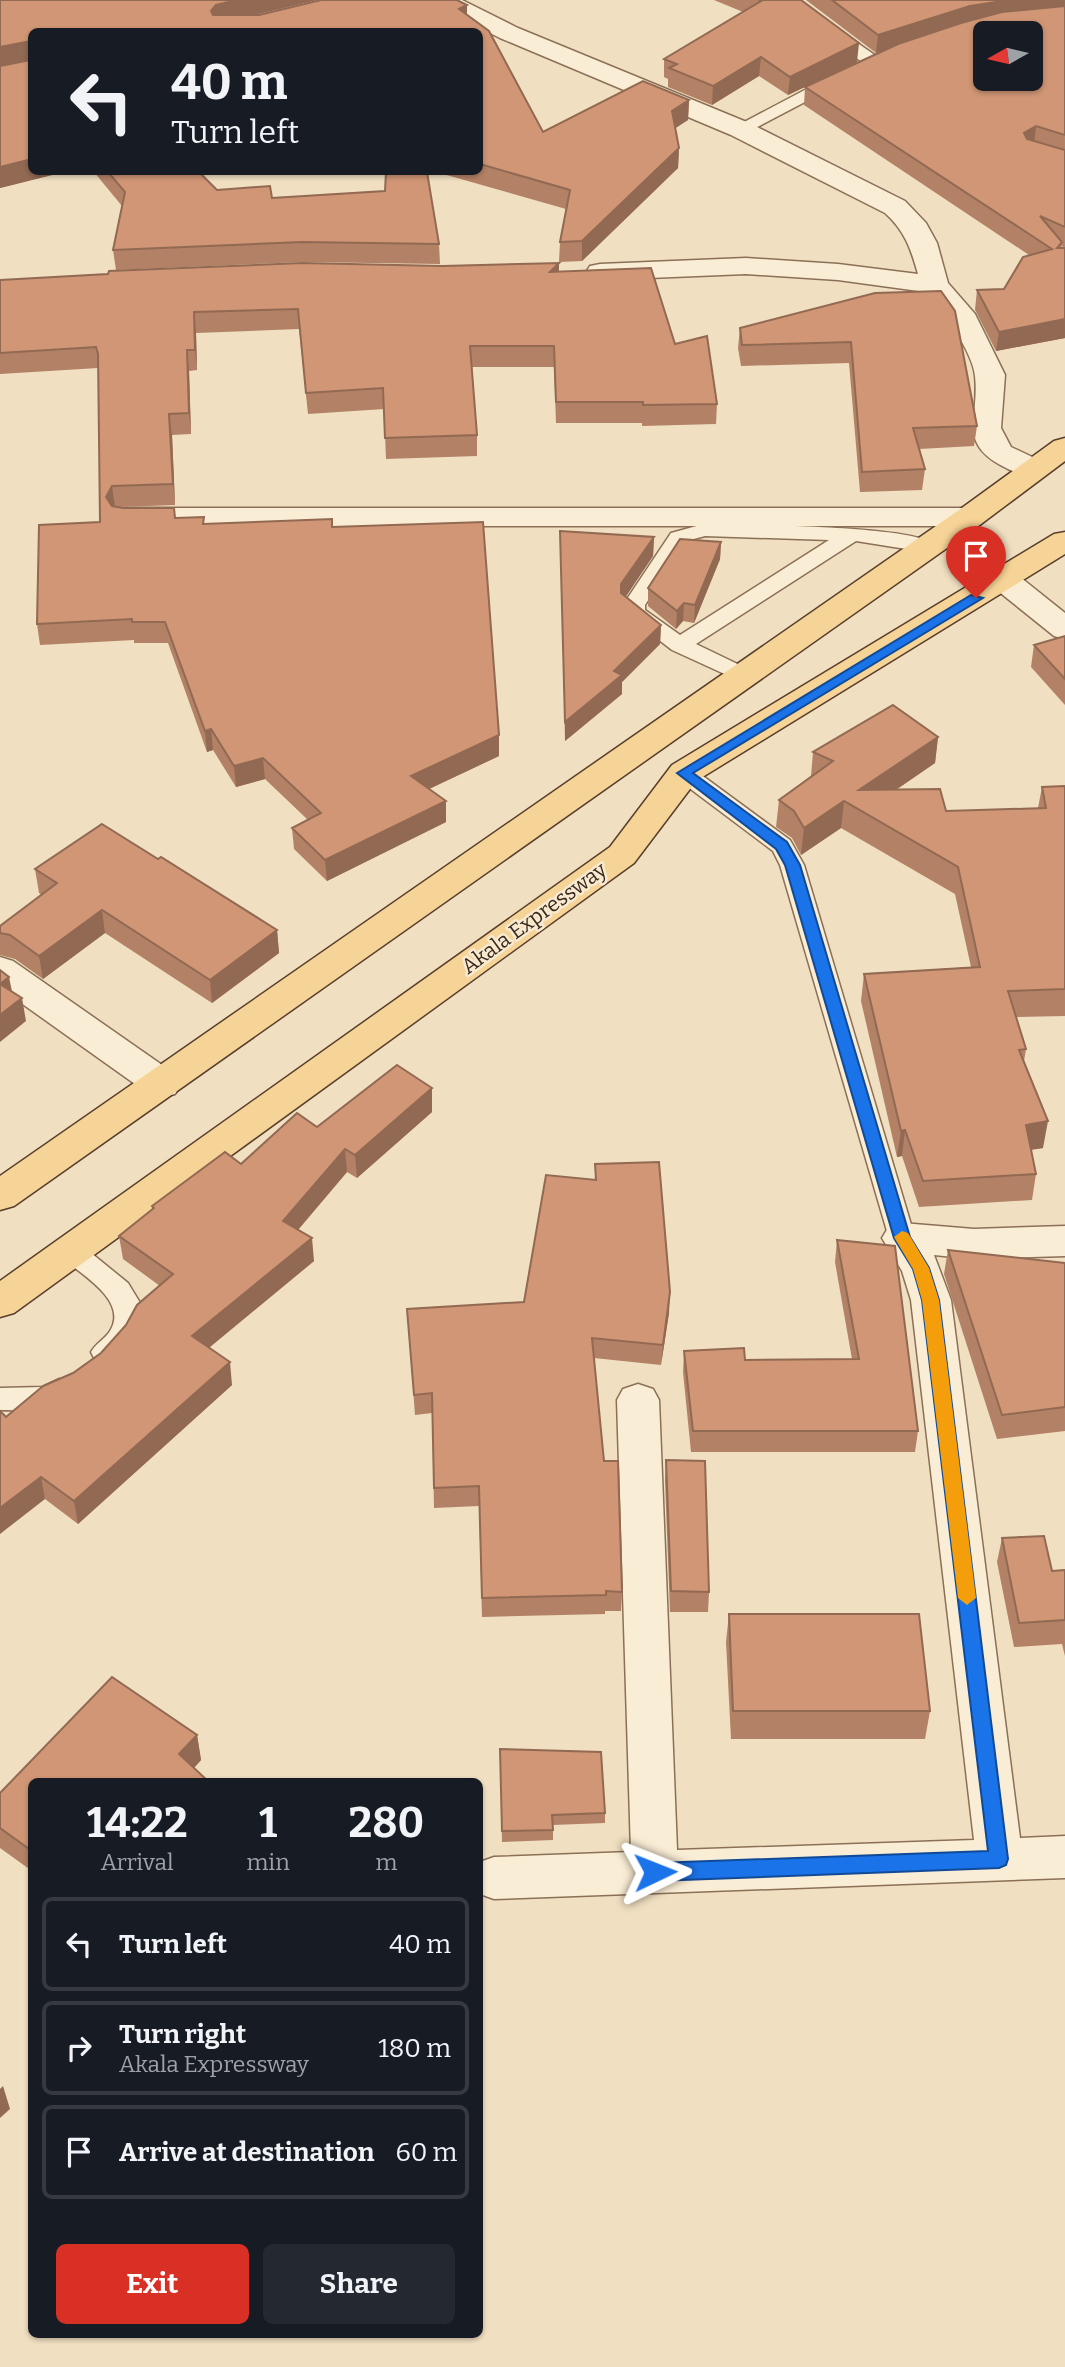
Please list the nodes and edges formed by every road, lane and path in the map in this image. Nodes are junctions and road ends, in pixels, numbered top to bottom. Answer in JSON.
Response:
{"nodes":[{"id":1,"x":443,"y":0,"type":"edge"},
{"id":2,"x":814,"y":17,"type":"edge"},
{"id":3,"x":880,"y":60,"type":"joint"},
{"id":4,"x":740,"y":130,"type":"junction"},
{"id":5,"x":572,"y":273,"type":"edge"},
{"id":6,"x":935,"y":285,"type":"junction"},
{"id":7,"x":1065,"y":447,"type":"edge"},
{"id":8,"x":1034,"y":469,"type":"junction"},
{"id":9,"x":125,"y":517,"type":"edge"},
{"id":10,"x":970,"y":517,"type":"junction"},
{"id":11,"x":852,"y":534,"type":"junction"},
{"id":12,"x":1065,"y":541,"type":"edge"},
{"id":13,"x":925,"y":545,"type":"junction"},
{"id":14,"x":1004,"y":580,"type":"junction"},
{"id":15,"x":1065,"y":629,"type":"edge"},
{"id":16,"x":680,"y":645,"type":"junction"},
{"id":17,"x":742,"y":675,"type":"junction"},
{"id":18,"x":684,"y":773,"type":"junction"},
{"id":19,"x":0,"y":970,"type":"edge"},
{"id":20,"x":162,"y":1084,"type":"junction"},
{"id":21,"x":0,"y":1196,"type":"edge"},
{"id":22,"x":902,"y":1238,"type":"junction"},
{"id":23,"x":1065,"y":1241,"type":"edge"},
{"id":24,"x":71,"y":1251,"type":"junction"},
{"id":25,"x":0,"y":1302,"type":"edge"},
{"id":26,"x":0,"y":1399,"type":"edge"},
{"id":27,"x":638,"y":1400,"type":"dead end"},
{"id":28,"x":1065,"y":1857,"type":"edge"},
{"id":29,"x":999,"y":1859,"type":"junction"},
{"id":30,"x":655,"y":1872,"type":"junction"},
{"id":31,"x":494,"y":1878,"type":"dead end"}],
"edges":[{"from":1,"to":4,"type":"street"},
{"from":2,"to":3,"type":"lane"},
{"from":3,"to":4,"type":"lane"},
{"from":4,"to":6,"type":"street"},
{"from":5,"to":6,"type":"street"},
{"from":6,"to":8,"type":"street"},
{"from":7,"to":8,"type":"main road"},
{"from":8,"to":10,"type":"main road"},
{"from":9,"to":10,"type":"street"},
{"from":10,"to":13,"type":"main road"},
{"from":11,"to":13,"type":"lane"},
{"from":11,"to":16,"type":"lane"},
{"from":11,"to":16,"type":"lane"},
{"from":12,"to":14,"type":"main road","name":"Akala Expressway"},
{"from":13,"to":17,"type":"main road"},
{"from":14,"to":15,"type":"street"},
{"from":14,"to":18,"type":"main road","name":"Akala Expressway"},
{"from":16,"to":17,"type":"lane"},
{"from":17,"to":20,"type":"main road"},
{"from":18,"to":22,"type":"lane"},
{"from":18,"to":24,"type":"main road","name":"Akala Expressway"},
{"from":19,"to":20,"type":"street"},
{"from":20,"to":21,"type":"main road"},
{"from":22,"to":23,"type":"street"},
{"from":22,"to":29,"type":"street"},
{"from":24,"to":25,"type":"main road","name":"Akala Expressway"},
{"from":24,"to":26,"type":"lane"},
{"from":27,"to":30,"type":"street"},
{"from":28,"to":29,"type":"street"},
{"from":29,"to":30,"type":"street"},
{"from":30,"to":31,"type":"street"}]}
